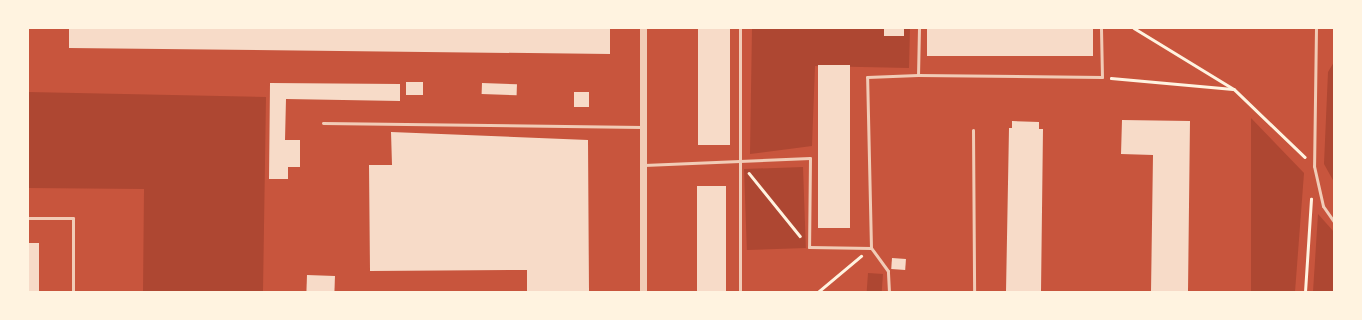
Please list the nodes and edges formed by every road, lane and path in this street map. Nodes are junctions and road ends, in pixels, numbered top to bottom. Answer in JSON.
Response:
{"nodes":[{"id":1,"x":643,"y":28,"type":"edge"},
{"id":2,"x":740,"y":28,"type":"edge"},
{"id":3,"x":919,"y":28,"type":"edge"},
{"id":4,"x":1101,"y":28,"type":"edge"},
{"id":5,"x":1134,"y":28,"type":"edge"},
{"id":6,"x":1316,"y":28,"type":"edge"},
{"id":7,"x":918,"y":74,"type":"junction"},
{"id":8,"x":1102,"y":78,"type":"junction"},
{"id":9,"x":1234,"y":89,"type":"junction"},
{"id":10,"x":323,"y":123,"type":"dead end"},
{"id":11,"x":642,"y":127,"type":"junction"},
{"id":12,"x":974,"y":130,"type":"dead end"},
{"id":13,"x":741,"y":163,"type":"junction"},
{"id":14,"x":644,"y":166,"type":"junction"},
{"id":15,"x":1314,"y":166,"type":"junction"},
{"id":16,"x":1312,"y":197,"type":"dead end"},
{"id":17,"x":28,"y":218,"type":"edge"},
{"id":18,"x":1334,"y":222,"type":"edge"},
{"id":19,"x":810,"y":247,"type":"junction"},
{"id":20,"x":871,"y":248,"type":"junction"},
{"id":21,"x":73,"y":292,"type":"edge"},
{"id":22,"x":643,"y":292,"type":"edge"},
{"id":23,"x":740,"y":292,"type":"edge"},
{"id":24,"x":818,"y":292,"type":"edge"},
{"id":25,"x":889,"y":292,"type":"edge"},
{"id":26,"x":974,"y":292,"type":"edge"},
{"id":27,"x":1305,"y":292,"type":"edge"}],
"edges":[{"from":1,"to":11,"type":"street"},
{"from":2,"to":13,"type":"lane"},
{"from":3,"to":7,"type":"lane"},
{"from":4,"to":8,"type":"lane"},
{"from":5,"to":9,"type":"path"},
{"from":6,"to":15,"type":"lane"},
{"from":7,"to":8,"type":"lane"},
{"from":7,"to":20,"type":"lane"},
{"from":8,"to":9,"type":"path"},
{"from":9,"to":15,"type":"path"},
{"from":10,"to":11,"type":"lane"},
{"from":11,"to":14,"type":"street"},
{"from":12,"to":26,"type":"lane"},
{"from":13,"to":14,"type":"lane"},
{"from":13,"to":19,"type":"path"},
{"from":13,"to":19,"type":"lane"},
{"from":13,"to":23,"type":"lane"},
{"from":14,"to":22,"type":"street"},
{"from":15,"to":18,"type":"lane"},
{"from":16,"to":27,"type":"path"},
{"from":17,"to":21,"type":"lane"},
{"from":19,"to":20,"type":"lane"},
{"from":20,"to":24,"type":"path"},
{"from":20,"to":25,"type":"lane"}]}
